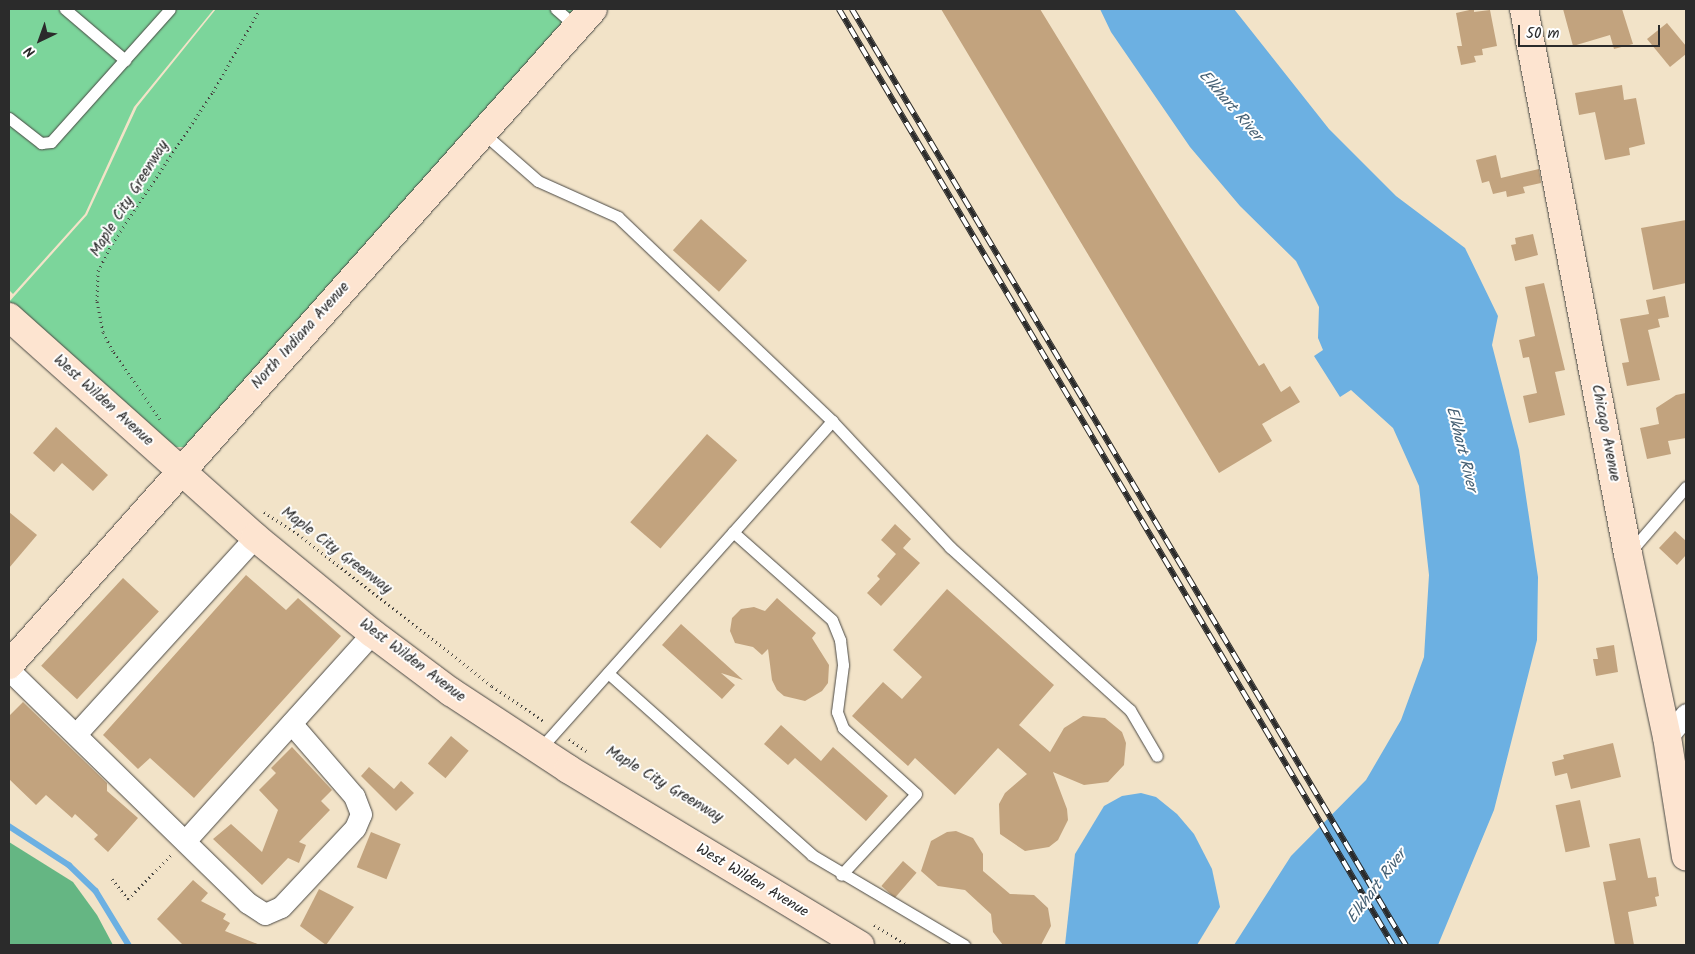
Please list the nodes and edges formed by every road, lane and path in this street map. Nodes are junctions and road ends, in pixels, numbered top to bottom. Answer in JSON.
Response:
{"nodes":[{"id":1,"x":65,"y":9,"type":"edge"},
{"id":2,"x":170,"y":9,"type":"edge"},
{"id":3,"x":260,"y":9,"type":"edge"},
{"id":4,"x":556,"y":9,"type":"edge"},
{"id":5,"x":1524,"y":9,"type":"edge"},
{"id":6,"x":585,"y":18,"type":"edge"},
{"id":7,"x":125,"y":60,"type":"junction"},
{"id":8,"x":9,"y":118,"type":"edge"},
{"id":9,"x":482,"y":132,"type":"junction"},
{"id":10,"x":9,"y":317,"type":"edge"},
{"id":11,"x":832,"y":421,"type":"junction"},
{"id":12,"x":164,"y":425,"type":"dead end"},
{"id":13,"x":181,"y":471,"type":"junction"},
{"id":14,"x":1686,"y":487,"type":"edge"},
{"id":15,"x":263,"y":511,"type":"dead end"},
{"id":16,"x":733,"y":532,"type":"junction"},
{"id":17,"x":255,"y":537,"type":"junction"},
{"id":18,"x":1628,"y":554,"type":"junction"},
{"id":19,"x":372,"y":633,"type":"junction"},
{"id":20,"x":9,"y":665,"type":"edge"},
{"id":21,"x":9,"y":670,"type":"edge"},
{"id":22,"x":608,"y":673,"type":"junction"},
{"id":23,"x":1686,"y":714,"type":"edge"},
{"id":24,"x":291,"y":723,"type":"junction"},
{"id":25,"x":76,"y":734,"type":"junction"},
{"id":26,"x":1667,"y":737,"type":"junction"},
{"id":27,"x":548,"y":740,"type":"junction"},
{"id":28,"x":593,"y":755,"type":"dead end"},
{"id":29,"x":1157,"y":756,"type":"dead end"},
{"id":30,"x":185,"y":841,"type":"junction"},
{"id":31,"x":1686,"y":857,"type":"edge"},
{"id":32,"x":841,"y":876,"type":"junction"},
{"id":33,"x":112,"y":879,"type":"dead end"},
{"id":34,"x":863,"y":932,"type":"edge"},
{"id":35,"x":908,"y":945,"type":"edge"},
{"id":36,"x":964,"y":945,"type":"edge"}],
"edges":[{"from":1,"to":7,"type":"lane"},
{"from":2,"to":7,"type":"lane"},
{"from":3,"to":12,"type":"path","name":"Maple City Greenway"},
{"from":4,"to":6,"type":"lane"},
{"from":5,"to":18,"type":"street","name":"Chicago Avenue"},
{"from":6,"to":9,"type":"street","name":"North Indiana Avenue"},
{"from":7,"to":8,"type":"lane"},
{"from":9,"to":11,"type":"lane"},
{"from":9,"to":13,"type":"street","name":"North Indiana Avenue"},
{"from":10,"to":13,"type":"street","name":"West Wilden Avenue"},
{"from":11,"to":16,"type":"lane"},
{"from":11,"to":29,"type":"lane"},
{"from":13,"to":17,"type":"street","name":"West Wilden Avenue"},
{"from":13,"to":20,"type":"street","name":"North Indiana Avenue"},
{"from":14,"to":18,"type":"lane"},
{"from":15,"to":27,"type":"path","name":"Maple City Greenway"},
{"from":16,"to":22,"type":"lane"},
{"from":16,"to":32,"type":"lane"},
{"from":17,"to":19,"type":"street","name":"West Wilden Avenue"},
{"from":17,"to":25,"type":"street"},
{"from":18,"to":26,"type":"street","name":"Chicago Avenue"},
{"from":19,"to":24,"type":"street"},
{"from":19,"to":27,"type":"street","name":"West Wilden Avenue"},
{"from":21,"to":25,"type":"street"},
{"from":22,"to":27,"type":"lane"},
{"from":22,"to":32,"type":"lane"},
{"from":23,"to":26,"type":"street"},
{"from":24,"to":30,"type":"street"},
{"from":24,"to":30,"type":"street"},
{"from":25,"to":30,"type":"street"},
{"from":26,"to":31,"type":"street","name":"Chicago Avenue"},
{"from":27,"to":28,"type":"path","name":"Maple City Greenway"},
{"from":27,"to":34,"type":"street","name":"West Wilden Avenue"},
{"from":30,"to":33,"type":"path"},
{"from":32,"to":36,"type":"lane"},
{"from":34,"to":35,"type":"path"}]}
